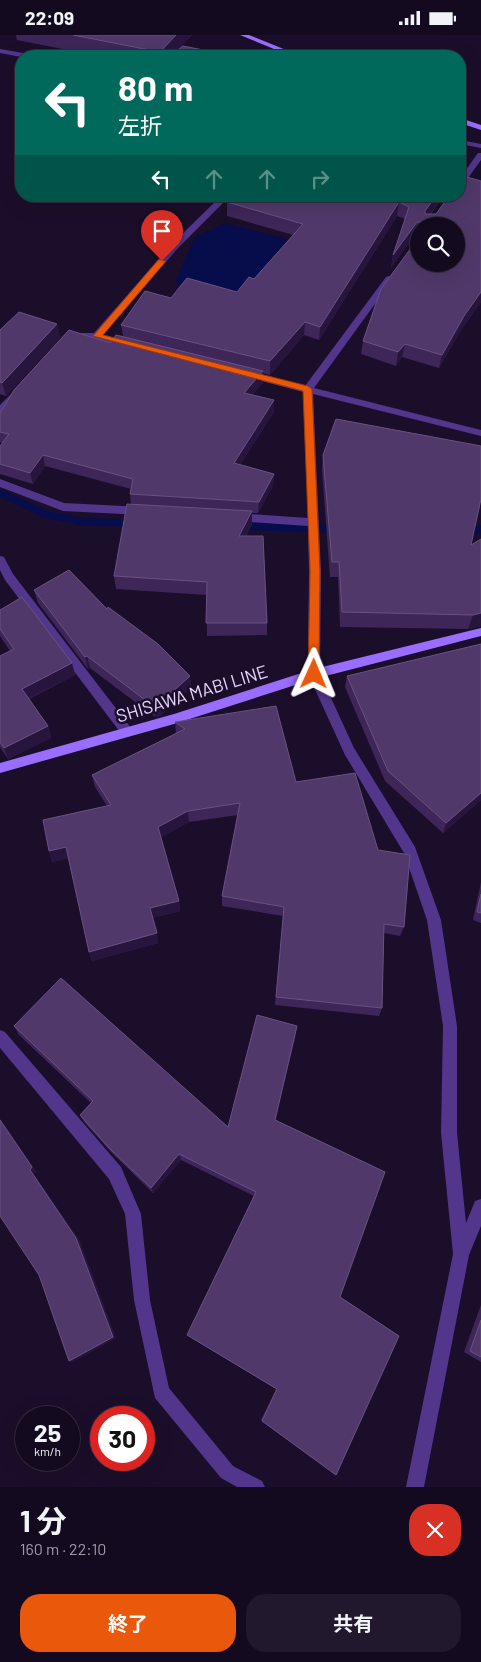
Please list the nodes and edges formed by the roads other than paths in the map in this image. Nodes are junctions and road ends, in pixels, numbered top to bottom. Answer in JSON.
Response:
{"nodes":[{"id":1,"x":243,"y":35,"type":"edge"},
{"id":2,"x":282,"y":50,"type":"edge"},
{"id":3,"x":0,"y":51,"type":"edge"},
{"id":4,"x":15,"y":54,"type":"edge"},
{"id":5,"x":466,"y":122,"type":"edge"},
{"id":6,"x":481,"y":128,"type":"edge"},
{"id":7,"x":466,"y":143,"type":"edge"},
{"id":8,"x":481,"y":146,"type":"edge"},
{"id":9,"x":481,"y":155,"type":"edge"},
{"id":10,"x":466,"y":175,"type":"edge"},
{"id":11,"x":220,"y":202,"type":"edge"},
{"id":12,"x":395,"y":270,"type":"edge"},
{"id":13,"x":97,"y":336,"type":"junction"},
{"id":14,"x":62,"y":343,"type":"edge"},
{"id":15,"x":140,"y":347,"type":"edge"},
{"id":16,"x":233,"y":371,"type":"edge"},
{"id":17,"x":25,"y":384,"type":"edge"},
{"id":18,"x":308,"y":389,"type":"junction"},
{"id":19,"x":0,"y":411,"type":"edge"},
{"id":20,"x":481,"y":433,"type":"edge"},
{"id":21,"x":0,"y":483,"type":"edge"},
{"id":22,"x":153,"y":512,"type":"edge"},
{"id":23,"x":223,"y":516,"type":"edge"},
{"id":24,"x":312,"y":522,"type":"junction"},
{"id":25,"x":0,"y":560,"type":"edge"},
{"id":26,"x":481,"y":632,"type":"edge"},
{"id":27,"x":314,"y":674,"type":"junction"},
{"id":28,"x":127,"y":732,"type":"junction"},
{"id":29,"x":0,"y":768,"type":"edge"},
{"id":30,"x":0,"y":1037,"type":"edge"},
{"id":31,"x":481,"y":1207,"type":"edge"},
{"id":32,"x":462,"y":1254,"type":"junction"},
{"id":33,"x":256,"y":1487,"type":"edge"},
{"id":34,"x":415,"y":1487,"type":"edge"}],
"edges":[{"from":1,"to":2,"type":"main road"},
{"from":3,"to":4,"type":"street"},
{"from":5,"to":6,"type":"main road"},
{"from":7,"to":8,"type":"street"},
{"from":9,"to":10,"type":"street"},
{"from":11,"to":13,"type":"street"},
{"from":12,"to":18,"type":"street"},
{"from":13,"to":14,"type":"street"},
{"from":13,"to":15,"type":"street"},
{"from":16,"to":18,"type":"street"},
{"from":17,"to":19,"type":"street"},
{"from":18,"to":20,"type":"street"},
{"from":18,"to":24,"type":"street"},
{"from":21,"to":22,"type":"street"},
{"from":23,"to":24,"type":"street"},
{"from":24,"to":27,"type":"street"},
{"from":25,"to":28,"type":"street"},
{"from":26,"to":27,"type":"main road","name":"SHISAWA MABI LINE"},
{"from":27,"to":28,"type":"main road","name":"SHISAWA MABI LINE"},
{"from":27,"to":32,"type":"street"},
{"from":28,"to":29,"type":"main road","name":"SHISAWA MABI LINE"},
{"from":30,"to":33,"type":"street"},
{"from":31,"to":32,"type":"street"},
{"from":32,"to":34,"type":"street"}]}
